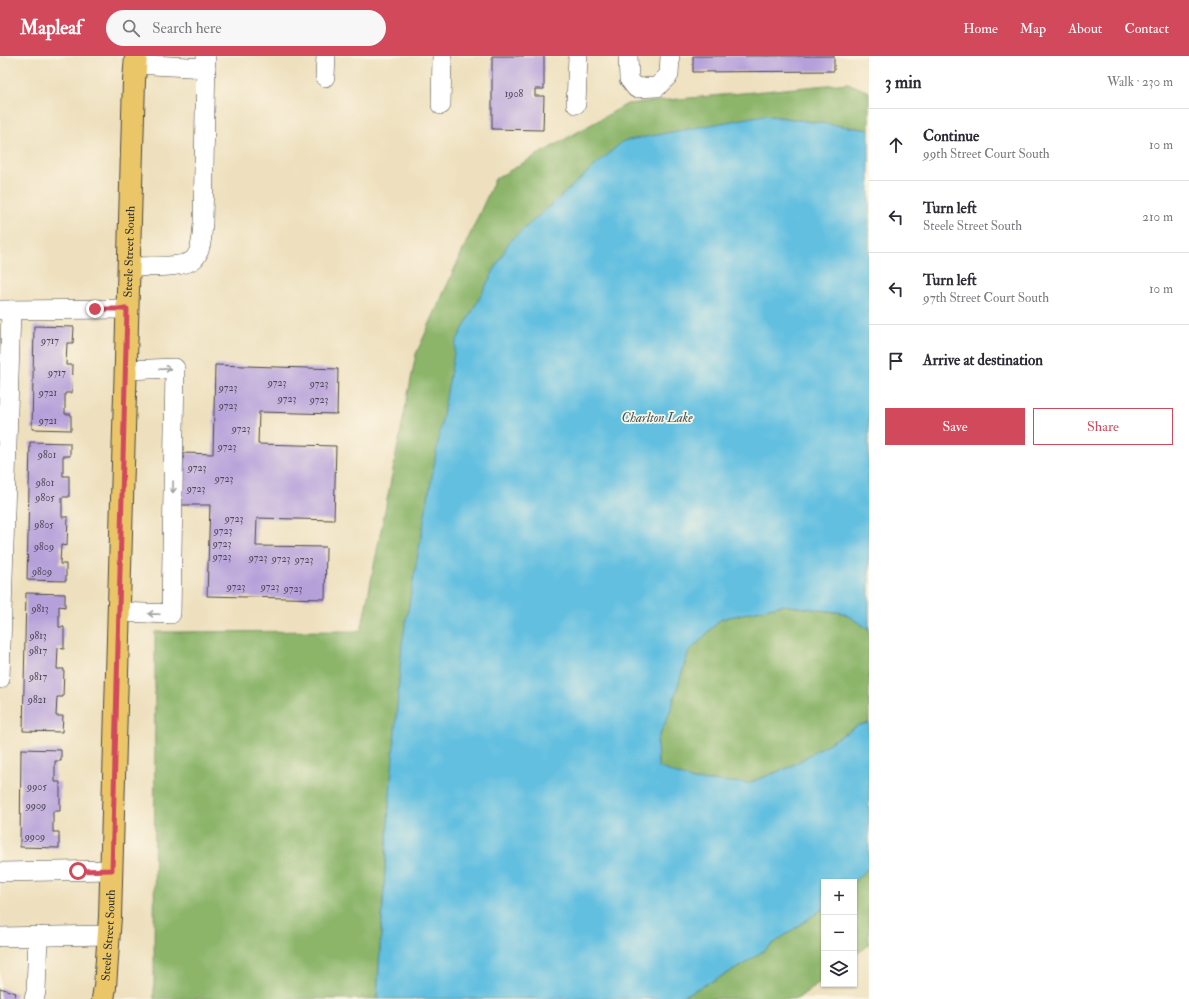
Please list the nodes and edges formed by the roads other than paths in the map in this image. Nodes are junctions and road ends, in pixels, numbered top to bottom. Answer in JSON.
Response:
{"nodes":[{"id":1,"x":326,"y":56,"type":"edge"},
{"id":2,"x":442,"y":56,"type":"edge"},
{"id":3,"x":578,"y":56,"type":"edge"},
{"id":4,"x":628,"y":56,"type":"edge"},
{"id":5,"x":670,"y":56,"type":"edge"},
{"id":6,"x":135,"y":60,"type":"edge"},
{"id":7,"x":206,"y":62,"type":"edge"},
{"id":8,"x":325,"y":77,"type":"dead end"},
{"id":9,"x":576,"y":104,"type":"dead end"},
{"id":10,"x":441,"y":105,"type":"dead end"},
{"id":11,"x":129,"y":267,"type":"junction"},
{"id":12,"x":127,"y":309,"type":"junction"},
{"id":13,"x":6,"y":310,"type":"edge"},
{"id":14,"x":126,"y":370,"type":"junction"},
{"id":15,"x":119,"y":612,"type":"junction"},
{"id":16,"x":0,"y":678,"type":"edge"},
{"id":17,"x":112,"y":870,"type":"junction"},
{"id":18,"x":0,"y":872,"type":"edge"},
{"id":19,"x":109,"y":935,"type":"junction"},
{"id":20,"x":38,"y":936,"type":"junction"},
{"id":21,"x":0,"y":937,"type":"edge"},
{"id":22,"x":34,"y":999,"type":"edge"},
{"id":23,"x":103,"y":999,"type":"edge"}],
"edges":[{"from":1,"to":8,"type":"street"},
{"from":2,"to":10,"type":"street"},
{"from":3,"to":9,"type":"street"},
{"from":4,"to":5,"type":"street"},
{"from":6,"to":7,"type":"street"},
{"from":6,"to":11,"type":"main road","name":"Steele Street South"},
{"from":7,"to":11,"type":"street"},
{"from":11,"to":12,"type":"main road","name":"Steele Street South"},
{"from":12,"to":13,"type":"street"},
{"from":12,"to":14,"type":"main road","name":"Steele Street South"},
{"from":13,"to":16,"type":"street"},
{"from":14,"to":15,"type":"main road","name":"Steele Street South"},
{"from":14,"to":15,"type":"street","one_way":true},
{"from":15,"to":17,"type":"main road","name":"Steele Street South"},
{"from":17,"to":18,"type":"street"},
{"from":17,"to":19,"type":"main road","name":"Steele Street South"},
{"from":19,"to":20,"type":"street"},
{"from":19,"to":23,"type":"main road","name":"Steele Street South"},
{"from":20,"to":21,"type":"street"},
{"from":20,"to":22,"type":"street"}]}
